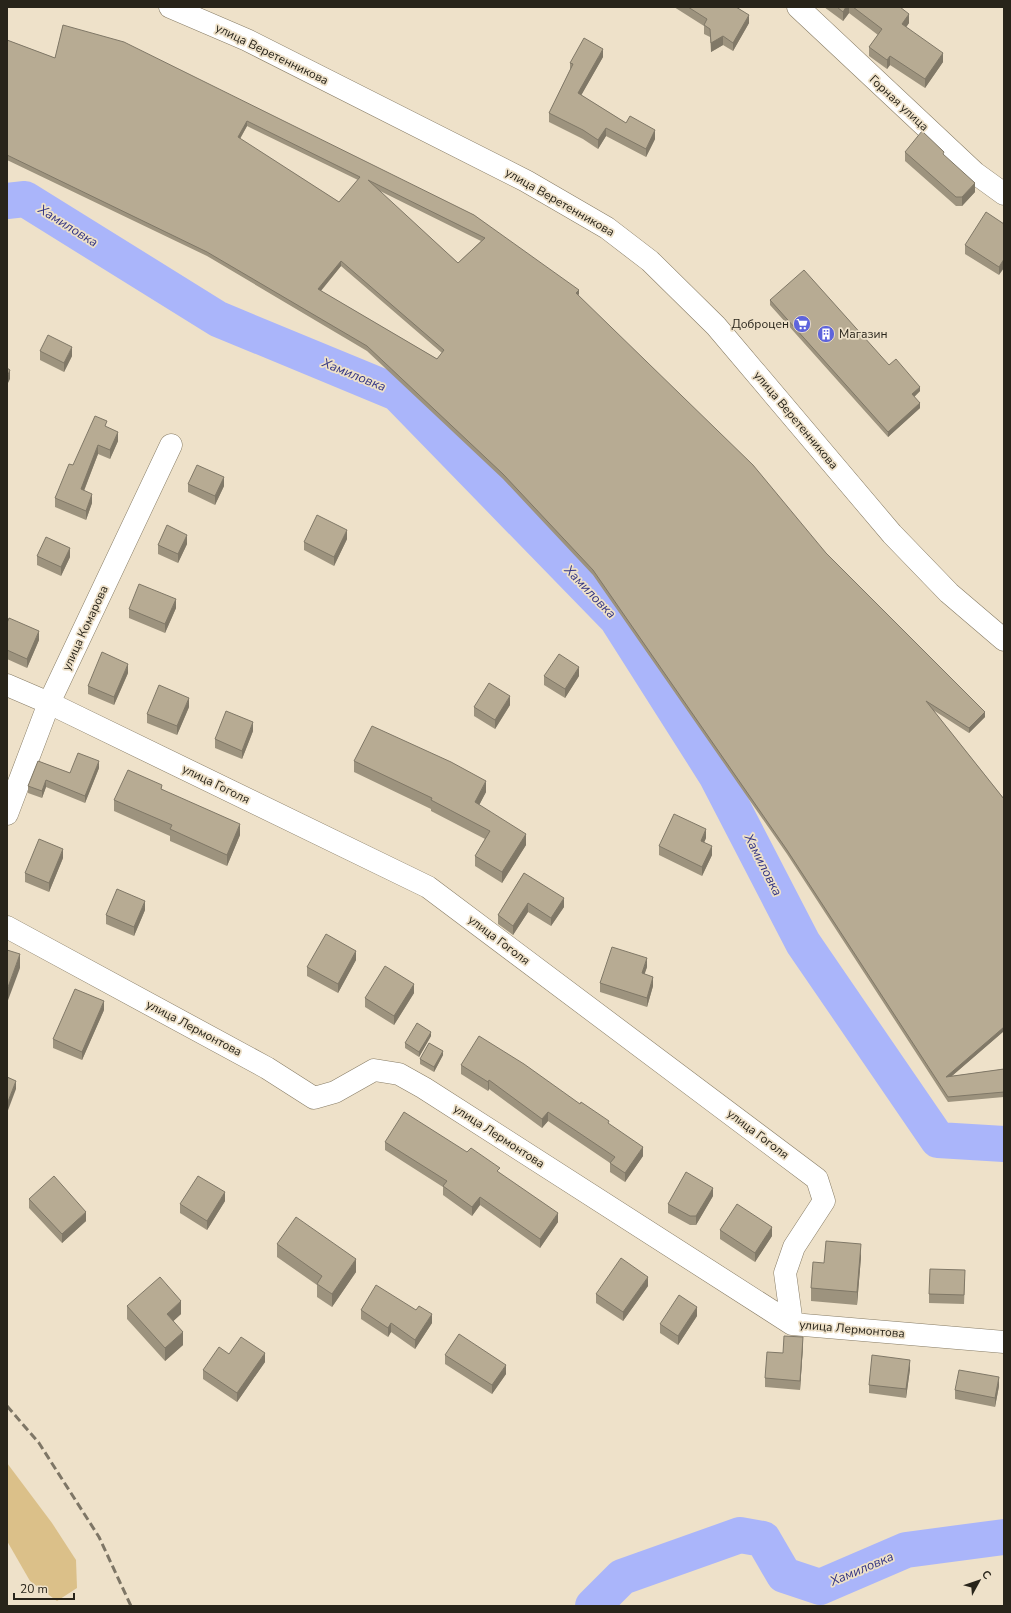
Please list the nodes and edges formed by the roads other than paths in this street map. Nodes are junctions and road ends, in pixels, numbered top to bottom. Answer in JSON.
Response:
{"nodes":[{"id":1,"x":170,"y":7,"type":"edge"},
{"id":2,"x":798,"y":7,"type":"edge"},
{"id":3,"x":1004,"y":194,"type":"edge"},
{"id":4,"x":171,"y":445,"type":"dead end"},
{"id":5,"x":1004,"y":640,"type":"edge"},
{"id":6,"x":7,"y":685,"type":"edge"},
{"id":7,"x":49,"y":703,"type":"junction"},
{"id":8,"x":7,"y":814,"type":"edge"},
{"id":9,"x":7,"y":927,"type":"edge"},
{"id":10,"x":792,"y":1324,"type":"junction"},
{"id":11,"x":1004,"y":1342,"type":"edge"}],
"edges":[{"from":1,"to":5,"type":"street","name":"улица Веретенникова"},
{"from":2,"to":3,"type":"street","name":"Горная улица"},
{"from":4,"to":7,"type":"street","name":"улица Комарова"},
{"from":6,"to":7,"type":"street","name":"улица Гоголя"},
{"from":7,"to":8,"type":"street","name":"улица Комарова"},
{"from":7,"to":10,"type":"street","name":"улица Гоголя"},
{"from":9,"to":10,"type":"street","name":"улица Лермонтова"},
{"from":10,"to":11,"type":"street","name":"улица Лермонтова"}]}
